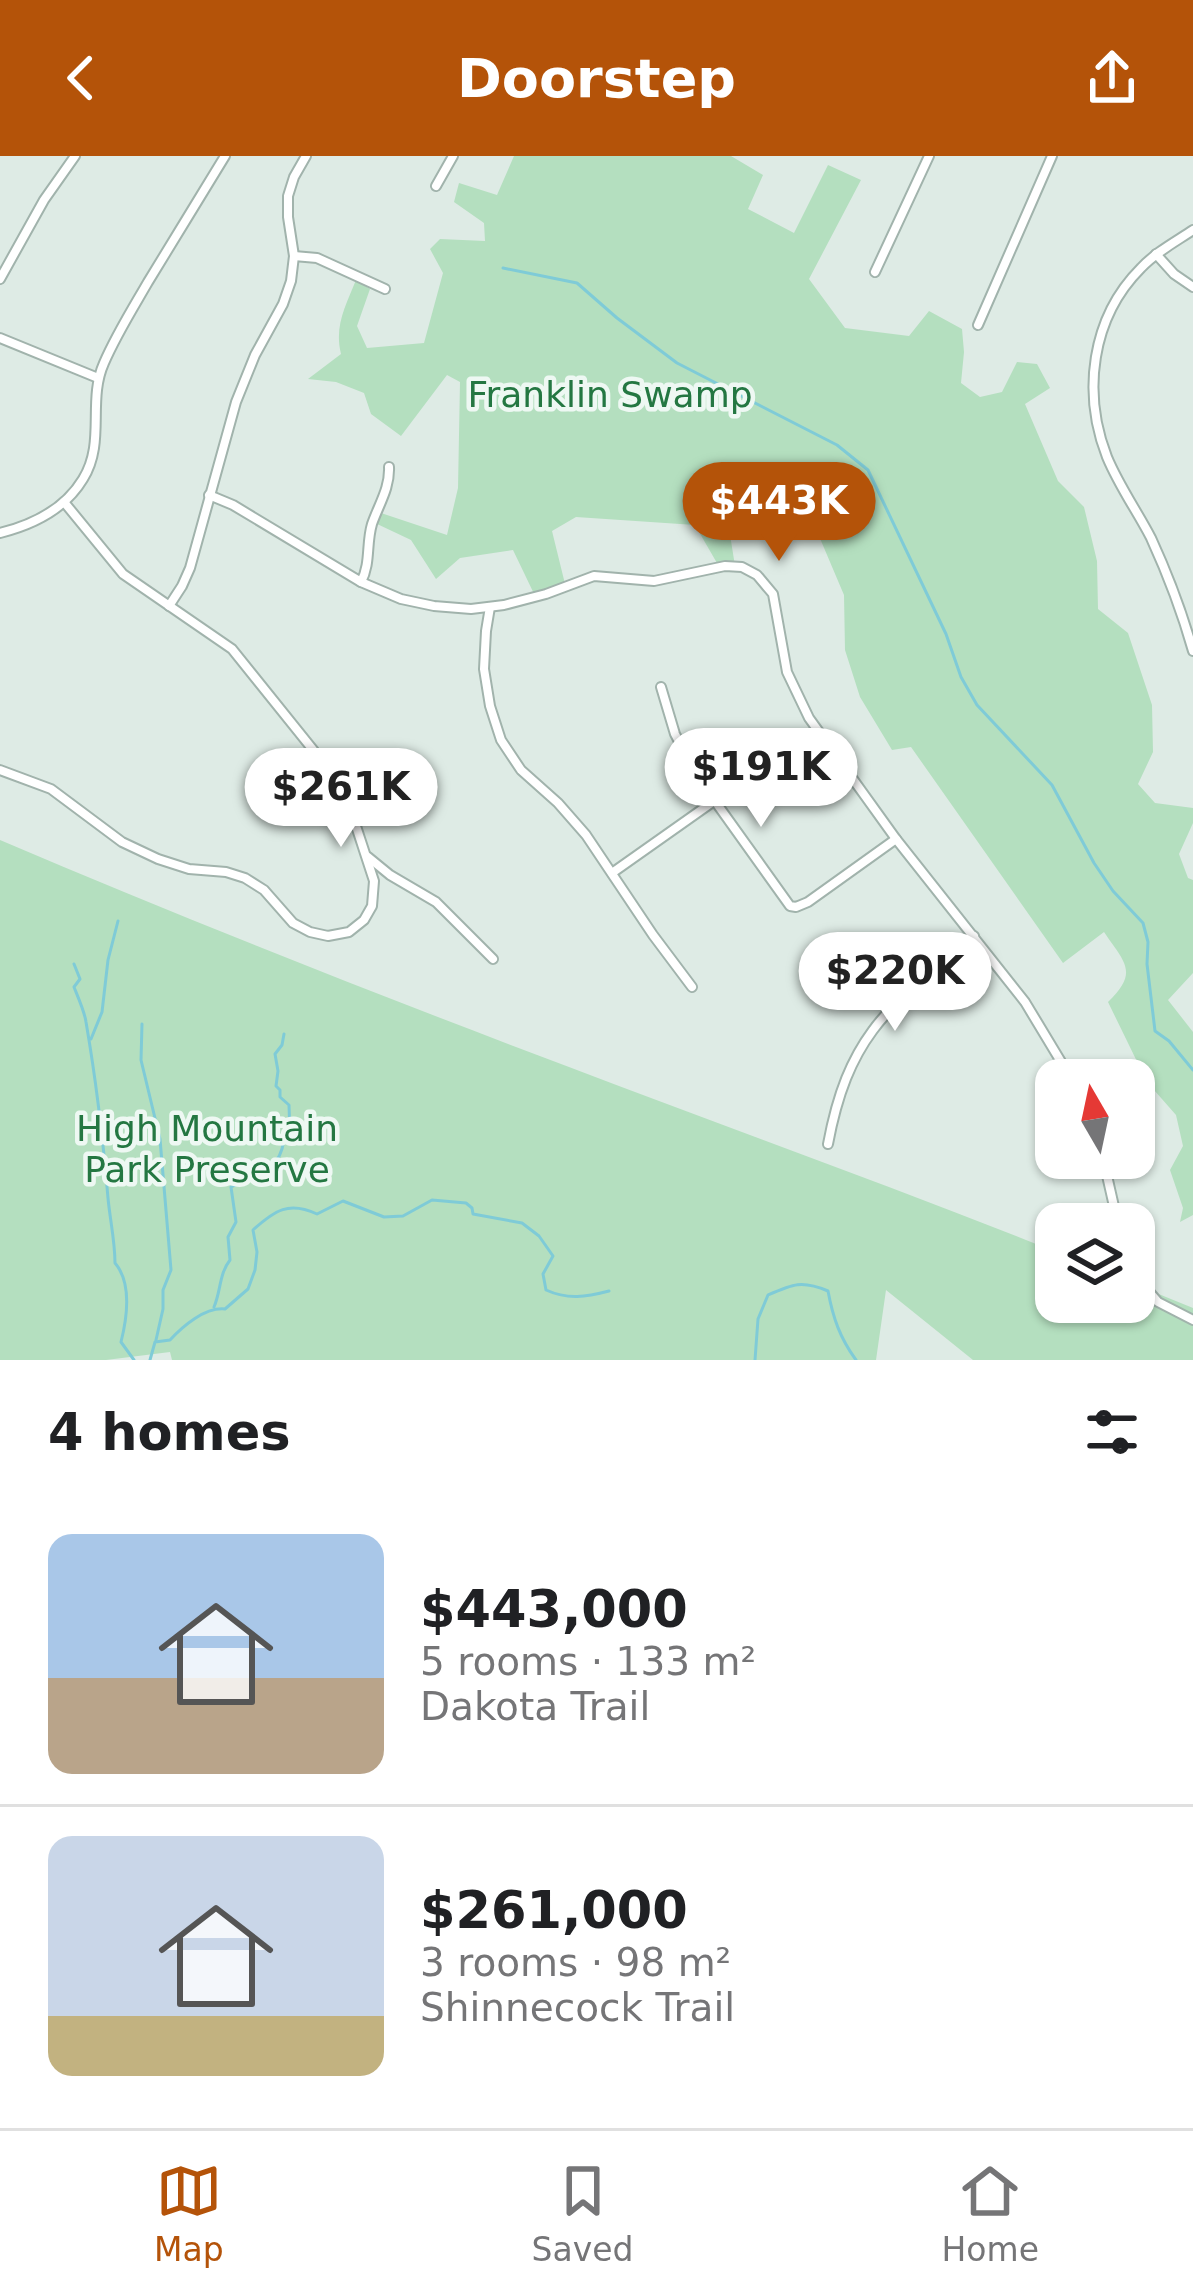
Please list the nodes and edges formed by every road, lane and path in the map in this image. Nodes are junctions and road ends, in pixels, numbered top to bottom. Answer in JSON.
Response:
{"nodes":[{"id":1,"x":75,"y":156,"type":"edge"},
{"id":2,"x":225,"y":156,"type":"edge"},
{"id":3,"x":306,"y":156,"type":"edge"},
{"id":4,"x":453,"y":156,"type":"edge"},
{"id":5,"x":929,"y":156,"type":"edge"},
{"id":6,"x":1052,"y":156,"type":"edge"},
{"id":7,"x":436,"y":186,"type":"dead end"},
{"id":8,"x":1193,"y":230,"type":"edge"},
{"id":9,"x":1156,"y":254,"type":"junction"},
{"id":10,"x":294,"y":256,"type":"junction"},
{"id":11,"x":875,"y":272,"type":"dead end"},
{"id":12,"x":0,"y":279,"type":"edge"},
{"id":13,"x":1193,"y":287,"type":"edge"},
{"id":14,"x":385,"y":289,"type":"dead end"},
{"id":15,"x":978,"y":325,"type":"dead end"},
{"id":16,"x":0,"y":338,"type":"edge"},
{"id":17,"x":98,"y":378,"type":"junction"},
{"id":18,"x":389,"y":467,"type":"dead end"},
{"id":19,"x":209,"y":494,"type":"junction"},
{"id":20,"x":64,"y":502,"type":"junction"},
{"id":21,"x":0,"y":533,"type":"edge"},
{"id":22,"x":362,"y":582,"type":"junction"},
{"id":23,"x":169,"y":606,"type":"junction"},
{"id":24,"x":490,"y":608,"type":"junction"},
{"id":25,"x":1193,"y":651,"type":"edge"},
{"id":26,"x":662,"y":687,"type":"dead end"},
{"id":27,"x":0,"y":770,"type":"edge"},
{"id":28,"x":714,"y":801,"type":"junction"},
{"id":29,"x":896,"y":839,"type":"junction"},
{"id":30,"x":367,"y":856,"type":"junction"},
{"id":31,"x":612,"y":873,"type":"junction"},
{"id":32,"x":974,"y":936,"type":"junction"},
{"id":33,"x":493,"y":959,"type":"dead end"},
{"id":34,"x":692,"y":987,"type":"dead end"},
{"id":35,"x":1060,"y":1059,"type":"edge"},
{"id":36,"x":828,"y":1144,"type":"dead end"},
{"id":37,"x":1155,"y":1297,"type":"edge"},
{"id":38,"x":1193,"y":1320,"type":"edge"}],
"edges":[{"from":1,"to":12,"type":"street"},
{"from":2,"to":17,"type":"street"},
{"from":3,"to":10,"type":"street"},
{"from":4,"to":7,"type":"street"},
{"from":5,"to":11,"type":"street"},
{"from":6,"to":15,"type":"street"},
{"from":8,"to":9,"type":"street"},
{"from":9,"to":13,"type":"street"},
{"from":9,"to":25,"type":"street"},
{"from":10,"to":14,"type":"street"},
{"from":10,"to":19,"type":"street"},
{"from":16,"to":17,"type":"street"},
{"from":17,"to":20,"type":"street"},
{"from":18,"to":22,"type":"street"},
{"from":19,"to":22,"type":"street"},
{"from":19,"to":23,"type":"street"},
{"from":20,"to":21,"type":"street"},
{"from":20,"to":23,"type":"street"},
{"from":22,"to":24,"type":"street"},
{"from":23,"to":30,"type":"street"},
{"from":24,"to":29,"type":"street"},
{"from":24,"to":31,"type":"street"},
{"from":26,"to":28,"type":"street"},
{"from":27,"to":30,"type":"street"},
{"from":28,"to":29,"type":"street"},
{"from":28,"to":31,"type":"street"},
{"from":29,"to":32,"type":"street"},
{"from":30,"to":33,"type":"street"},
{"from":31,"to":34,"type":"street"},
{"from":32,"to":35,"type":"street"},
{"from":32,"to":36,"type":"street"},
{"from":37,"to":38,"type":"street"}]}
